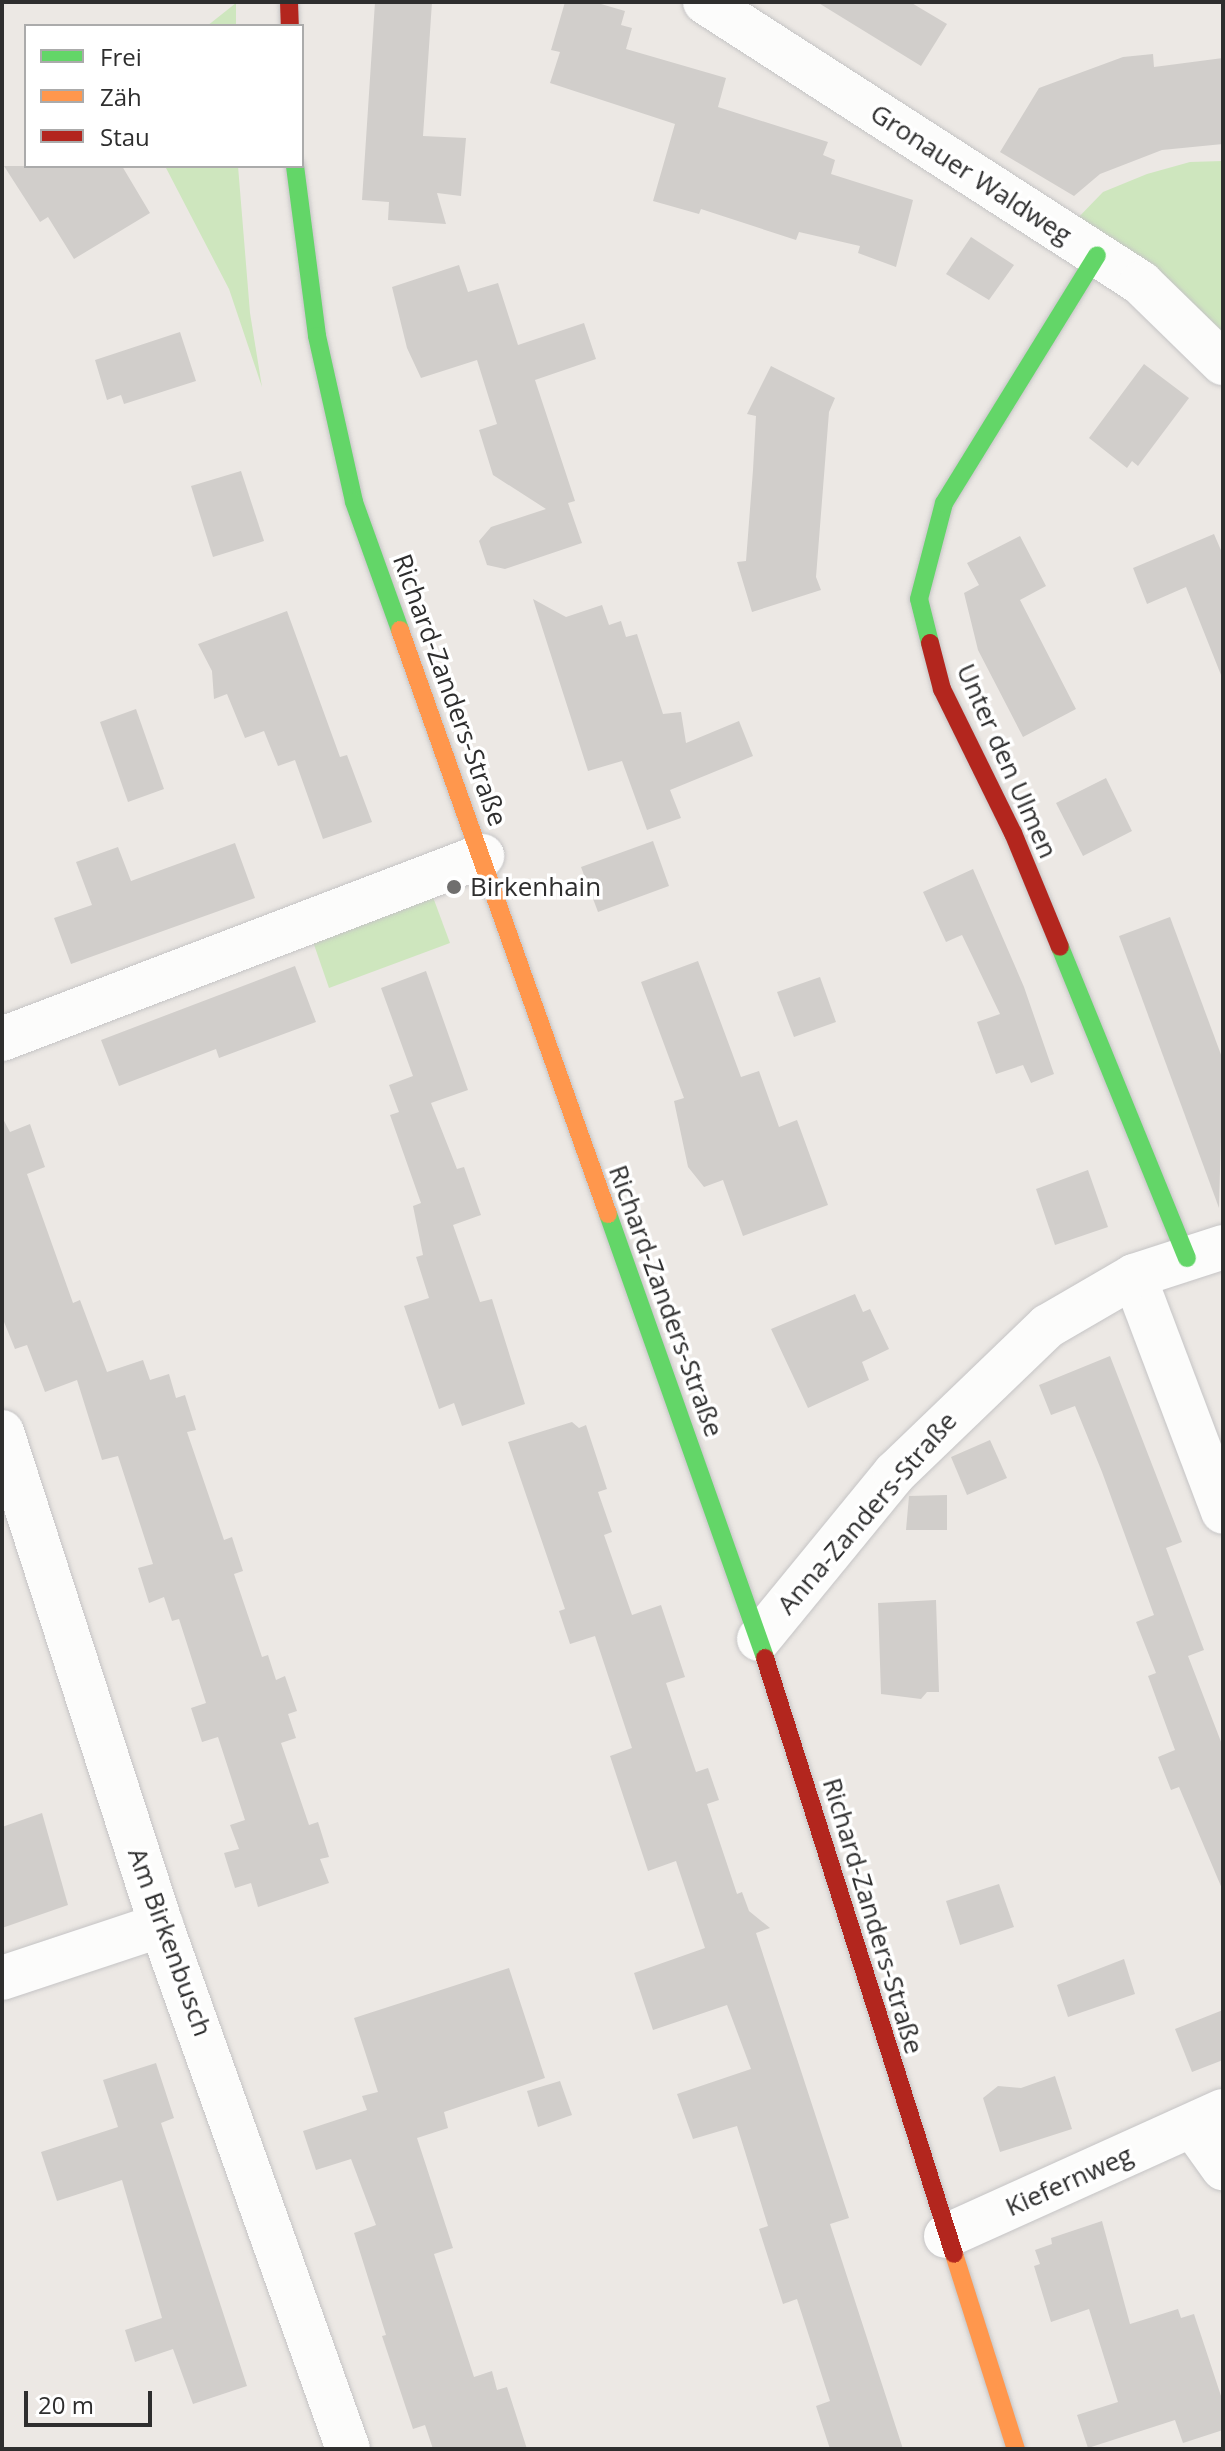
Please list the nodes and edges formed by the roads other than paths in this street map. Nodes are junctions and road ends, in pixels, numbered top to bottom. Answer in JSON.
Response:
{"nodes":[{"id":1,"x":289,"y":2,"type":"edge"},
{"id":2,"x":705,"y":2,"type":"edge"},
{"id":3,"x":290,"y":24,"type":"edge"},
{"id":4,"x":295,"y":168,"type":"edge"},
{"id":5,"x":1097,"y":255,"type":"junction"},
{"id":6,"x":1223,"y":363,"type":"edge"},
{"id":7,"x":482,"y":856,"type":"junction"},
{"id":8,"x":2,"y":1039,"type":"edge"},
{"id":9,"x":1205,"y":1252,"type":"edge"},
{"id":10,"x":1134,"y":1276,"type":"junction"},
{"id":11,"x":2,"y":1432,"type":"edge"},
{"id":12,"x":1223,"y":1512,"type":"edge"},
{"id":13,"x":759,"y":1639,"type":"junction"},
{"id":14,"x":161,"y":1925,"type":"junction"},
{"id":15,"x":2,"y":1978,"type":"edge"},
{"id":16,"x":1208,"y":2118,"type":"edge"},
{"id":17,"x":1223,"y":2168,"type":"edge"},
{"id":18,"x":946,"y":2236,"type":"junction"},
{"id":19,"x":348,"y":2449,"type":"edge"},
{"id":20,"x":1016,"y":2449,"type":"edge"}],
"edges":[{"from":1,"to":3,"type":"street"},
{"from":2,"to":5,"type":"street","name":"Gronauer Waldweg"},
{"from":4,"to":7,"type":"street","name":"Richard-Zanders-Straße"},
{"from":5,"to":6,"type":"street","name":"Gronauer Waldweg"},
{"from":5,"to":9,"type":"street","name":"Unter den Ulmen"},
{"from":7,"to":8,"type":"street"},
{"from":7,"to":13,"type":"street","name":"Richard-Zanders-Straße"},
{"from":9,"to":10,"type":"street","name":"Anna-Zanders-Straße"},
{"from":10,"to":12,"type":"street"},
{"from":10,"to":13,"type":"street","name":"Anna-Zanders-Straße"},
{"from":11,"to":14,"type":"street","name":"Am Birkenbusch"},
{"from":13,"to":18,"type":"street","name":"Richard-Zanders-Straße"},
{"from":14,"to":15,"type":"street"},
{"from":14,"to":19,"type":"street","name":"Am Birkenbusch"},
{"from":16,"to":17,"type":"street","name":"Kiefernweg"},
{"from":16,"to":18,"type":"street","name":"Kiefernweg"},
{"from":18,"to":20,"type":"street","name":"Richard-Zanders-Straße"}]}
